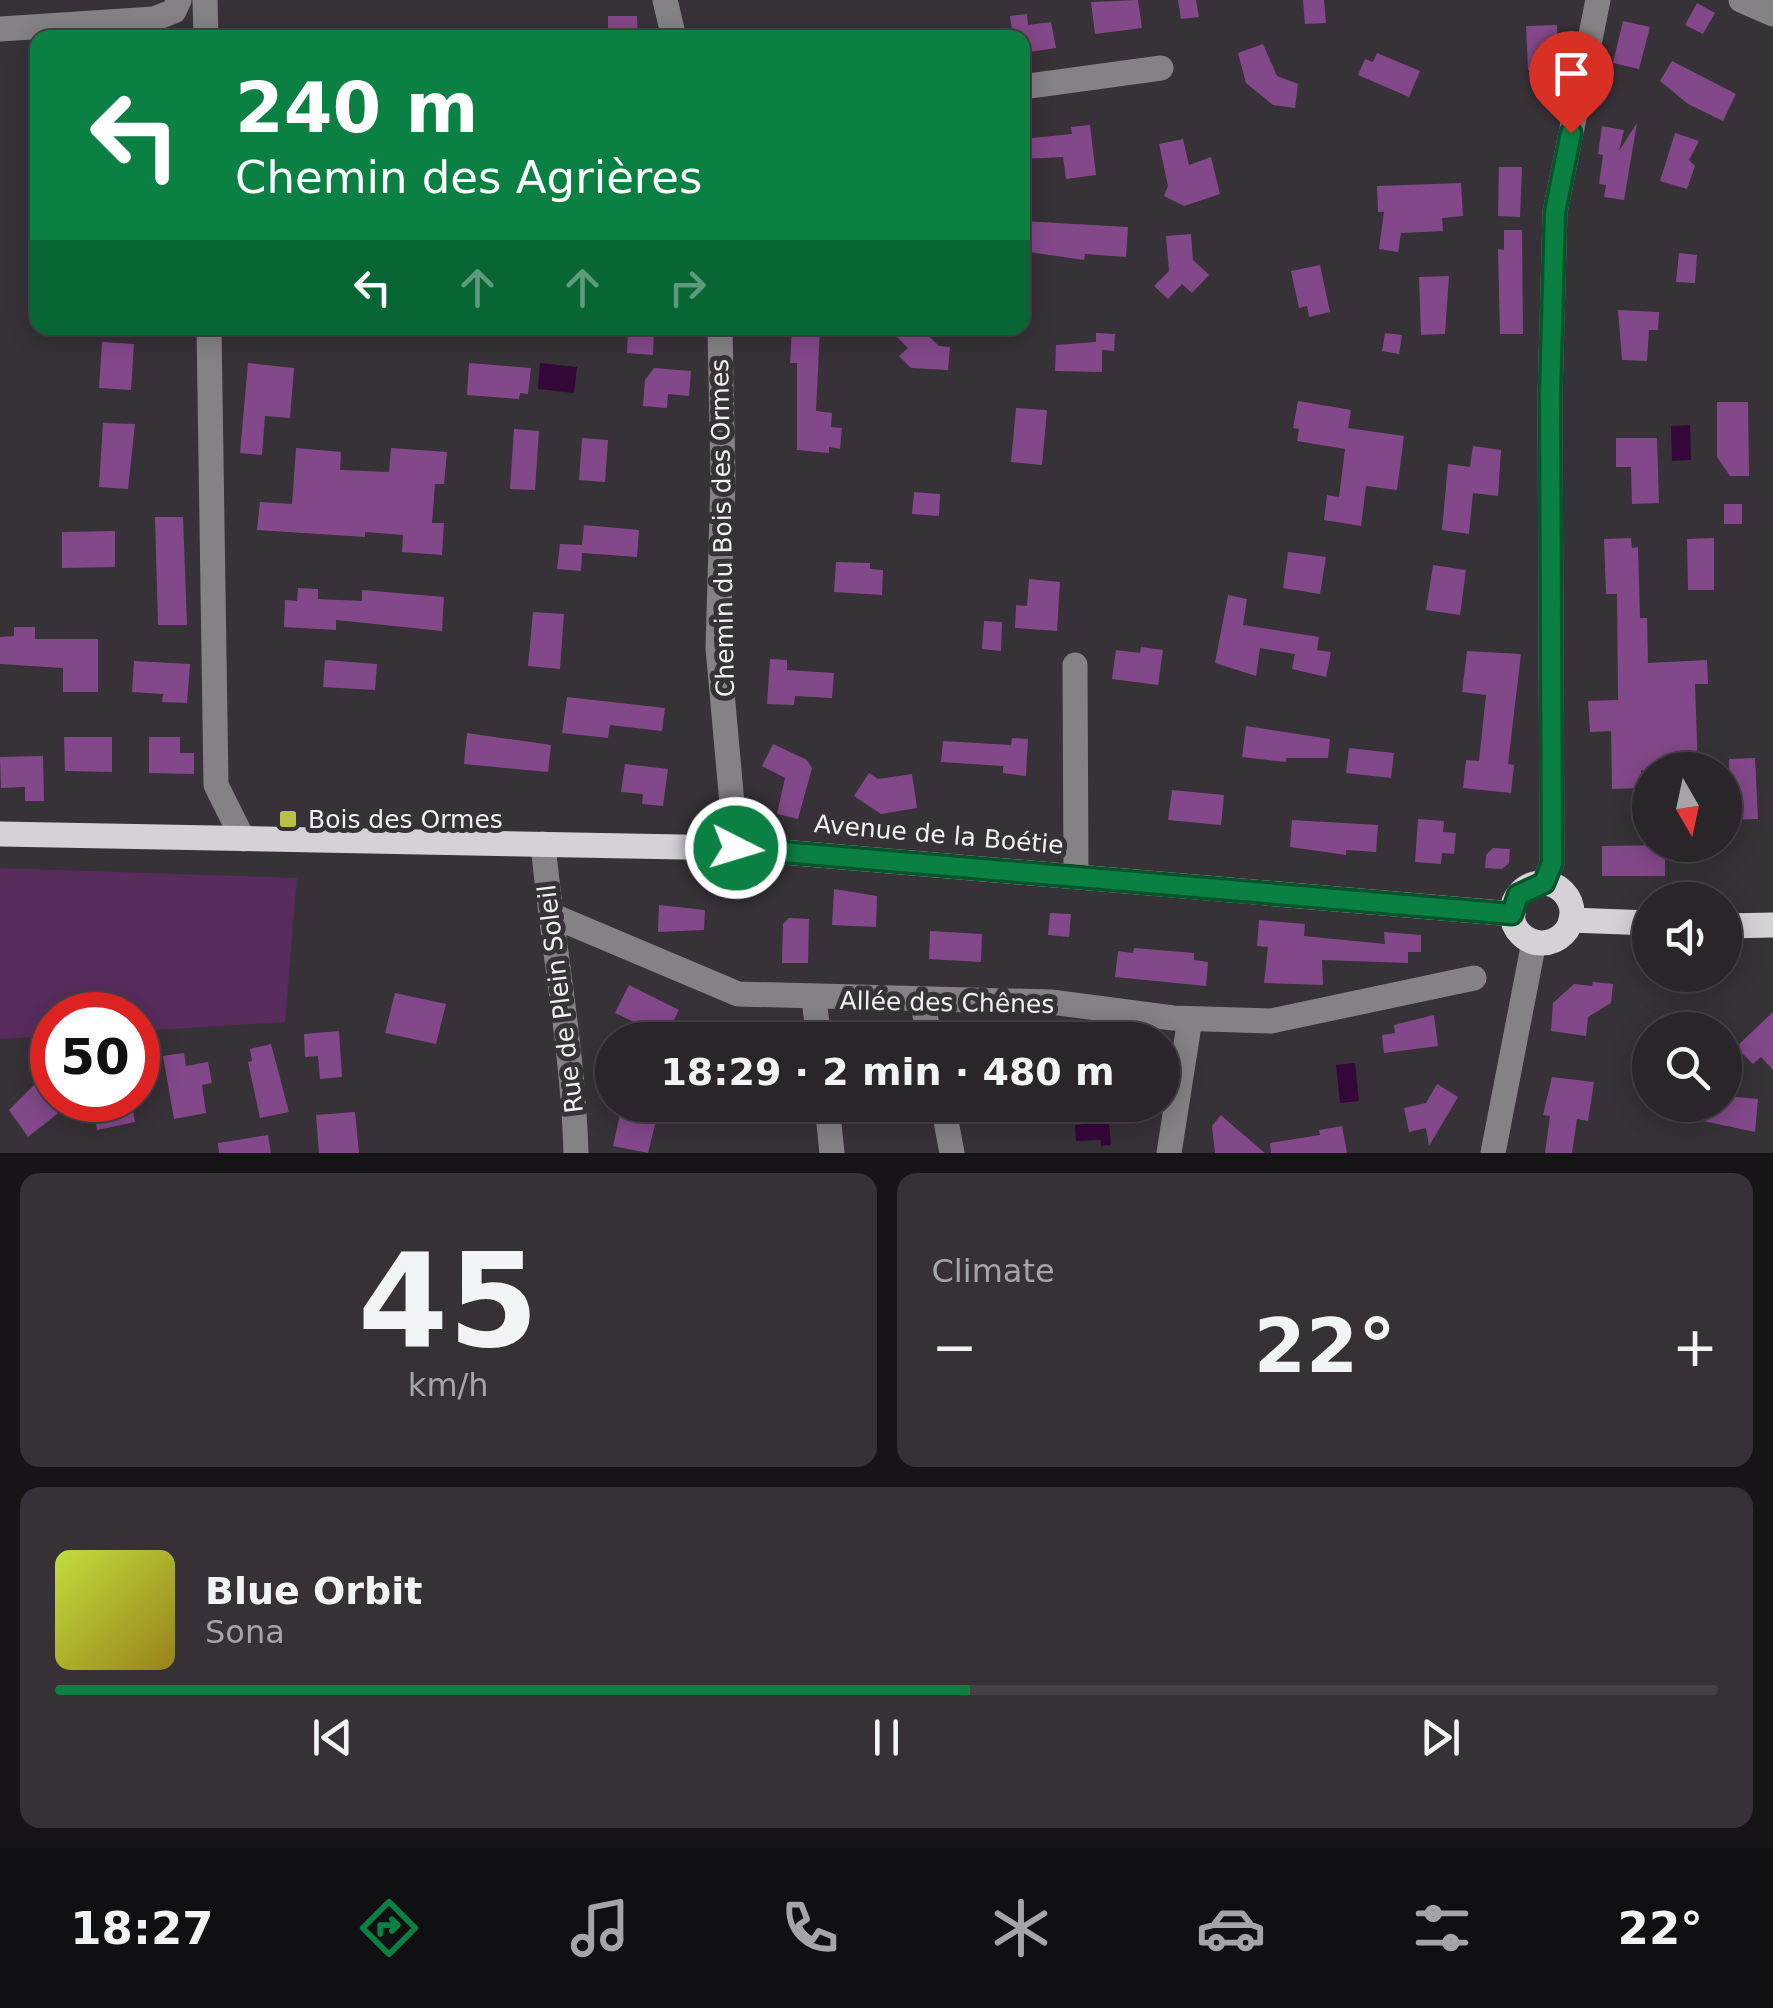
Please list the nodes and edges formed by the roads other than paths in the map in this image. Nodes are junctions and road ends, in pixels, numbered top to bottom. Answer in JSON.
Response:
{"nodes":[{"id":1,"x":179,"y":0,"type":"edge"},
{"id":2,"x":205,"y":0,"type":"edge"},
{"id":3,"x":665,"y":0,"type":"edge"},
{"id":4,"x":1598,"y":0,"type":"edge"},
{"id":5,"x":1741,"y":0,"type":"edge"},
{"id":6,"x":1773,"y":14,"type":"edge"},
{"id":7,"x":0,"y":29,"type":"edge"},
{"id":8,"x":206,"y":30,"type":"edge"},
{"id":9,"x":672,"y":30,"type":"edge"},
{"id":10,"x":1161,"y":68,"type":"dead end"},
{"id":11,"x":1030,"y":86,"type":"edge"},
{"id":12,"x":209,"y":335,"type":"edge"},
{"id":13,"x":720,"y":335,"type":"edge"},
{"id":14,"x":1075,"y":665,"type":"dead end"},
{"id":15,"x":0,"y":834,"type":"edge"},
{"id":16,"x":242,"y":839,"type":"junction"},
{"id":17,"x":543,"y":844,"type":"junction"},
{"id":18,"x":736,"y":848,"type":"junction"},
{"id":19,"x":1076,"y":875,"type":"junction"},
{"id":20,"x":1544,"y":883,"type":"junction"},
{"id":21,"x":1512,"y":914,"type":"junction"},
{"id":22,"x":551,"y":915,"type":"junction"},
{"id":23,"x":1571,"y":920,"type":"junction"},
{"id":24,"x":1632,"y":923,"type":"edge"},
{"id":25,"x":1742,"y":926,"type":"edge"},
{"id":26,"x":1773,"y":926,"type":"edge"},
{"id":27,"x":1534,"y":942,"type":"junction"},
{"id":28,"x":1474,"y":978,"type":"dead end"},
{"id":29,"x":814,"y":999,"type":"junction"},
{"id":30,"x":922,"y":1000,"type":"junction"},
{"id":31,"x":1190,"y":1019,"type":"junction"},
{"id":32,"x":817,"y":1022,"type":"edge"},
{"id":33,"x":926,"y":1022,"type":"edge"},
{"id":34,"x":828,"y":1122,"type":"edge"},
{"id":35,"x":946,"y":1122,"type":"edge"},
{"id":36,"x":576,"y":1153,"type":"edge"},
{"id":37,"x":832,"y":1153,"type":"edge"},
{"id":38,"x":952,"y":1153,"type":"edge"},
{"id":39,"x":1169,"y":1153,"type":"edge"},
{"id":40,"x":1493,"y":1153,"type":"edge"}],
"edges":[{"from":1,"to":7,"type":"street"},
{"from":2,"to":8,"type":"street"},
{"from":3,"to":9,"type":"street"},
{"from":4,"to":20,"type":"street"},
{"from":5,"to":6,"type":"street"},
{"from":10,"to":11,"type":"street"},
{"from":12,"to":16,"type":"street"},
{"from":13,"to":18,"type":"street","name":"Chemin du Bois des Ormes"},
{"from":14,"to":19,"type":"street"},
{"from":15,"to":16,"type":"main road","name":"Avenue de la Boétie"},
{"from":16,"to":17,"type":"main road","name":"Avenue de la Boétie"},
{"from":17,"to":18,"type":"main road","name":"Avenue de la Boétie"},
{"from":17,"to":22,"type":"street","name":"Rue de Plein Soleil"},
{"from":18,"to":19,"type":"main road","name":"Avenue de la Boétie"},
{"from":19,"to":21,"type":"main road","name":"Avenue de la Boétie"},
{"from":20,"to":21,"type":"main road"},
{"from":20,"to":23,"type":"main road"},
{"from":21,"to":27,"type":"main road"},
{"from":22,"to":29,"type":"street","name":"Allée des Chênes"},
{"from":22,"to":36,"type":"street","name":"Rue de Plein Soleil"},
{"from":23,"to":24,"type":"main road"},
{"from":23,"to":27,"type":"main road"},
{"from":25,"to":26,"type":"main road"},
{"from":27,"to":40,"type":"street"},
{"from":28,"to":31,"type":"street","name":"Allée des Chênes"},
{"from":29,"to":30,"type":"street","name":"Allée des Chênes"},
{"from":29,"to":32,"type":"street"},
{"from":30,"to":31,"type":"street","name":"Allée des Chênes"},
{"from":30,"to":33,"type":"street"},
{"from":31,"to":39,"type":"street"},
{"from":34,"to":37,"type":"street"},
{"from":35,"to":38,"type":"street"}]}
